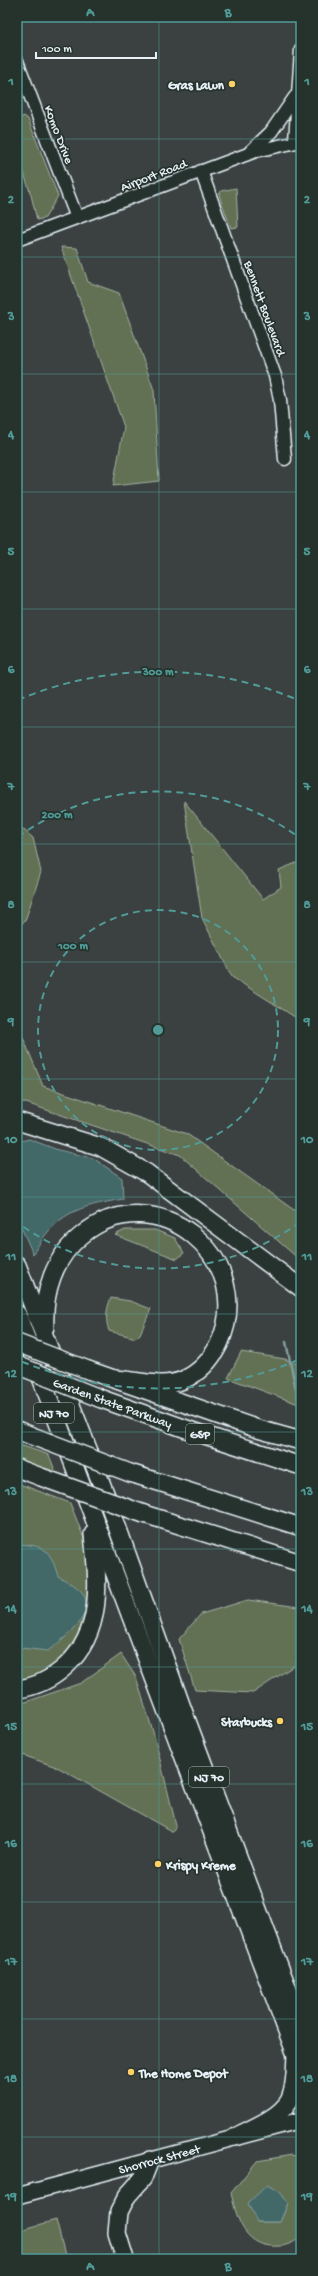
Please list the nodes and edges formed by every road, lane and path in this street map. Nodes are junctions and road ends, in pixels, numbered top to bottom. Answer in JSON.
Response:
{"nodes":[{"id":1,"x":301,"y":50,"type":"edge"},
{"id":2,"x":17,"y":61,"type":"edge"},
{"id":3,"x":297,"y":94,"type":"junction"},
{"id":4,"x":298,"y":141,"type":"edge"},
{"id":5,"x":247,"y":154,"type":"junction"},
{"id":6,"x":201,"y":171,"type":"junction"},
{"id":7,"x":77,"y":218,"type":"junction"},
{"id":8,"x":17,"y":240,"type":"edge"},
{"id":9,"x":285,"y":459,"type":"dead end"},
{"id":10,"x":17,"y":1121,"type":"edge"},
{"id":11,"x":17,"y":1265,"type":"edge"},
{"id":12,"x":301,"y":1288,"type":"edge"},
{"id":13,"x":17,"y":1314,"type":"edge"},
{"id":14,"x":45,"y":1336,"type":"junction"},
{"id":15,"x":17,"y":1343,"type":"edge"},
{"id":16,"x":17,"y":1365,"type":"edge"},
{"id":17,"x":114,"y":1379,"type":"junction"},
{"id":18,"x":24,"y":1433,"type":"edge"},
{"id":19,"x":301,"y":1441,"type":"edge"},
{"id":20,"x":301,"y":1466,"type":"edge"},
{"id":21,"x":17,"y":1468,"type":"edge"},
{"id":22,"x":91,"y":1512,"type":"junction"},
{"id":23,"x":301,"y":1527,"type":"edge"},
{"id":24,"x":301,"y":1563,"type":"edge"},
{"id":25,"x":17,"y":1689,"type":"edge"},
{"id":26,"x":301,"y":2024,"type":"edge"},
{"id":27,"x":299,"y":2061,"type":"edge"},
{"id":28,"x":301,"y":2120,"type":"edge"},
{"id":29,"x":235,"y":2137,"type":"junction"},
{"id":30,"x":150,"y":2160,"type":"junction"},
{"id":31,"x":17,"y":2196,"type":"edge"},
{"id":32,"x":125,"y":2259,"type":"edge"}],
"edges":[{"from":1,"to":3,"type":"street"},
{"from":2,"to":7,"type":"street","name":"Komo Drive"},
{"from":3,"to":4,"type":"street"},
{"from":3,"to":5,"type":"street"},
{"from":4,"to":5,"type":"street","name":"Airport Road"},
{"from":5,"to":6,"type":"street","name":"Airport Road"},
{"from":6,"to":7,"type":"street","name":"Airport Road"},
{"from":6,"to":9,"type":"street","name":"Bennett Boulevard"},
{"from":7,"to":8,"type":"street","name":"Airport Road"},
{"from":10,"to":12,"type":"highway"},
{"from":11,"to":14,"type":"highway","number":"NJ 70"},
{"from":13,"to":22,"type":"highway","number":"NJ 70"},
{"from":14,"to":17,"type":"highway"},
{"from":14,"to":26,"type":"highway","number":"NJ 70"},
{"from":15,"to":17,"type":"highway","bridge":true},
{"from":16,"to":20,"type":"highway","name":"Garden State Parkway","number":"GSP","bridge":true},
{"from":17,"to":19,"type":"highway"},
{"from":18,"to":23,"type":"highway","bridge":true},
{"from":21,"to":24,"type":"highway","bridge":true},
{"from":22,"to":25,"type":"highway"},
{"from":22,"to":27,"type":"highway","number":"NJ 70"},
{"from":27,"to":29,"type":"highway"},
{"from":28,"to":29,"type":"main road","name":"Shorrock Street"},
{"from":29,"to":30,"type":"main road","name":"Shorrock Street"},
{"from":30,"to":31,"type":"main road","name":"Shorrock Street"},
{"from":30,"to":32,"type":"highway"}]}
